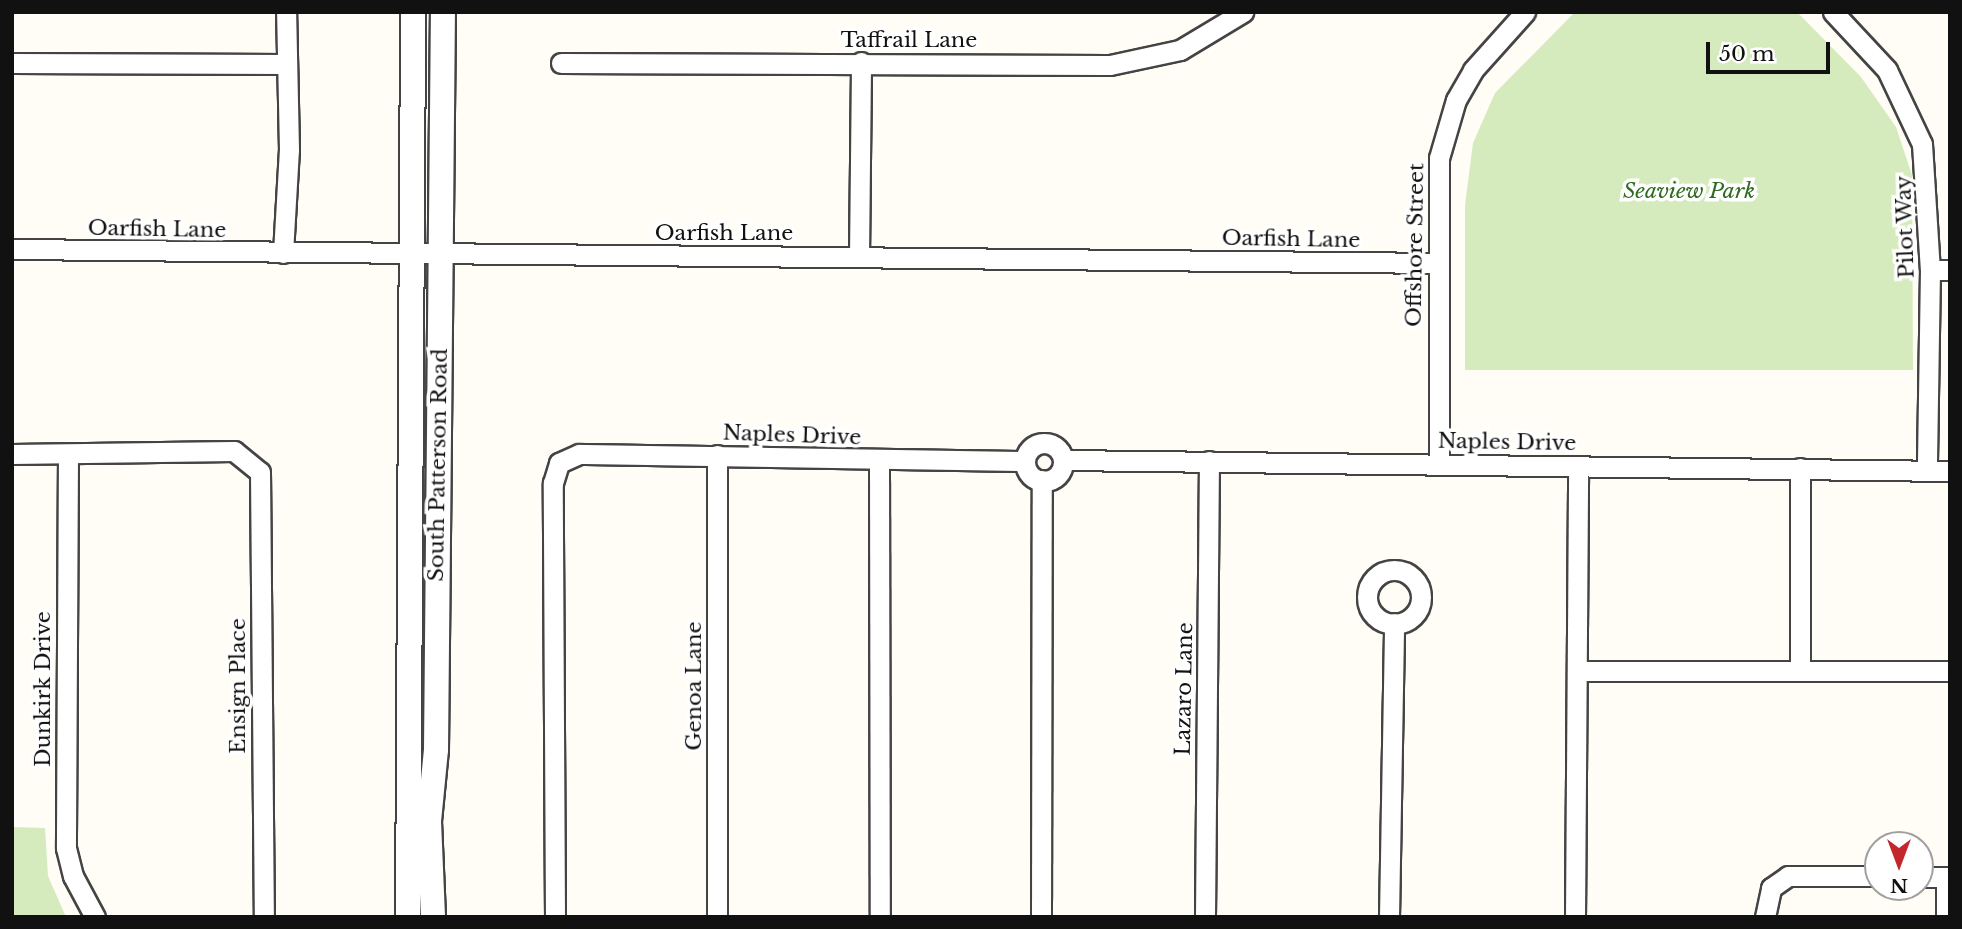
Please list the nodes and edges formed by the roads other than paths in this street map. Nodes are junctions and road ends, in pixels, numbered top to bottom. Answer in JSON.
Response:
{"nodes":[{"id":1,"x":286,"y":12,"type":"edge"},
{"id":2,"x":413,"y":12,"type":"edge"},
{"id":3,"x":443,"y":12,"type":"edge"},
{"id":4,"x":1243,"y":12,"type":"edge"},
{"id":5,"x":1525,"y":12,"type":"edge"},
{"id":6,"x":1833,"y":12,"type":"edge"},
{"id":7,"x":861,"y":62,"type":"junction"},
{"id":8,"x":12,"y":63,"type":"edge"},
{"id":9,"x":561,"y":63,"type":"dead end"},
{"id":10,"x":285,"y":64,"type":"junction"},
{"id":11,"x":12,"y":249,"type":"edge"},
{"id":12,"x":283,"y":253,"type":"junction"},
{"id":13,"x":411,"y":257,"type":"junction"},
{"id":14,"x":440,"y":257,"type":"junction"},
{"id":15,"x":859,"y":257,"type":"junction"},
{"id":16,"x":1436,"y":263,"type":"junction"},
{"id":17,"x":1930,"y":270,"type":"junction"},
{"id":18,"x":1950,"y":270,"type":"edge"},
{"id":19,"x":12,"y":454,"type":"edge"},
{"id":20,"x":68,"y":454,"type":"junction"},
{"id":21,"x":717,"y":455,"type":"junction"},
{"id":22,"x":1063,"y":460,"type":"junction"},
{"id":23,"x":879,"y":461,"type":"junction"},
{"id":24,"x":1025,"y":461,"type":"junction"},
{"id":25,"x":1209,"y":461,"type":"junction"},
{"id":26,"x":1439,"y":463,"type":"junction"},
{"id":27,"x":1578,"y":466,"type":"junction"},
{"id":28,"x":1800,"y":468,"type":"junction"},
{"id":29,"x":1927,"y":471,"type":"junction"},
{"id":30,"x":1950,"y":471,"type":"edge"},
{"id":31,"x":1042,"y":480,"type":"junction"},
{"id":32,"x":1394,"y":624,"type":"dead end"},
{"id":33,"x":1577,"y":671,"type":"junction"},
{"id":34,"x":1800,"y":671,"type":"junction"},
{"id":35,"x":1950,"y":671,"type":"edge"},
{"id":36,"x":1864,"y":876,"type":"edge"},
{"id":37,"x":1948,"y":877,"type":"edge"},
{"id":38,"x":95,"y":917,"type":"edge"},
{"id":39,"x":264,"y":917,"type":"edge"},
{"id":40,"x":408,"y":917,"type":"edge"},
{"id":41,"x":433,"y":917,"type":"edge"},
{"id":42,"x":555,"y":917,"type":"edge"},
{"id":43,"x":717,"y":917,"type":"edge"},
{"id":44,"x":880,"y":917,"type":"edge"},
{"id":45,"x":1041,"y":917,"type":"edge"},
{"id":46,"x":1205,"y":917,"type":"edge"},
{"id":47,"x":1389,"y":917,"type":"edge"},
{"id":48,"x":1575,"y":917,"type":"edge"},
{"id":49,"x":1765,"y":917,"type":"edge"},
{"id":50,"x":1946,"y":917,"type":"edge"}],
"edges":[{"from":1,"to":10,"type":"street"},
{"from":2,"to":13,"type":"street","name":"South Patterson Road"},
{"from":3,"to":14,"type":"street","name":"South Patterson Road"},
{"from":4,"to":7,"type":"street","name":"Taffrail Lane"},
{"from":5,"to":16,"type":"street","name":"Offshore Street"},
{"from":6,"to":17,"type":"street","name":"Pilot Way"},
{"from":7,"to":9,"type":"street","name":"Taffrail Lane"},
{"from":7,"to":15,"type":"street"},
{"from":8,"to":10,"type":"street"},
{"from":10,"to":12,"type":"street"},
{"from":11,"to":12,"type":"street","name":"Oarfish Lane"},
{"from":12,"to":13,"type":"street","name":"Oarfish Lane"},
{"from":13,"to":14,"type":"street","name":"Oarfish Lane"},
{"from":13,"to":40,"type":"street","name":"South Patterson Road"},
{"from":14,"to":15,"type":"street","name":"Oarfish Lane"},
{"from":14,"to":41,"type":"street","name":"South Patterson Road"},
{"from":15,"to":16,"type":"street","name":"Oarfish Lane"},
{"from":16,"to":26,"type":"street","name":"Offshore Street"},
{"from":17,"to":18,"type":"street"},
{"from":17,"to":29,"type":"street","name":"Pilot Way"},
{"from":19,"to":20,"type":"street"},
{"from":20,"to":38,"type":"street","name":"Dunkirk Drive"},
{"from":20,"to":39,"type":"street","name":"Ensign Place"},
{"from":21,"to":23,"type":"street","name":"Naples Drive"},
{"from":21,"to":42,"type":"street","name":"Naples Drive"},
{"from":21,"to":43,"type":"street","name":"Genoa Lane"},
{"from":22,"to":24,"type":"street"},
{"from":22,"to":25,"type":"street","name":"Naples Drive"},
{"from":22,"to":31,"type":"street"},
{"from":23,"to":24,"type":"street","name":"Naples Drive"},
{"from":23,"to":44,"type":"street"},
{"from":24,"to":31,"type":"street"},
{"from":25,"to":26,"type":"street","name":"Naples Drive"},
{"from":25,"to":46,"type":"street","name":"Lazaro Lane"},
{"from":26,"to":27,"type":"street","name":"Naples Drive"},
{"from":27,"to":28,"type":"street","name":"Naples Drive"},
{"from":27,"to":33,"type":"street"},
{"from":28,"to":29,"type":"street","name":"Naples Drive"},
{"from":28,"to":34,"type":"street"},
{"from":29,"to":30,"type":"street","name":"Naples Drive"},
{"from":31,"to":45,"type":"street"},
{"from":32,"to":47,"type":"street"},
{"from":33,"to":34,"type":"street"},
{"from":33,"to":48,"type":"street"},
{"from":34,"to":35,"type":"street"},
{"from":36,"to":49,"type":"street"},
{"from":37,"to":50,"type":"street"}]}
